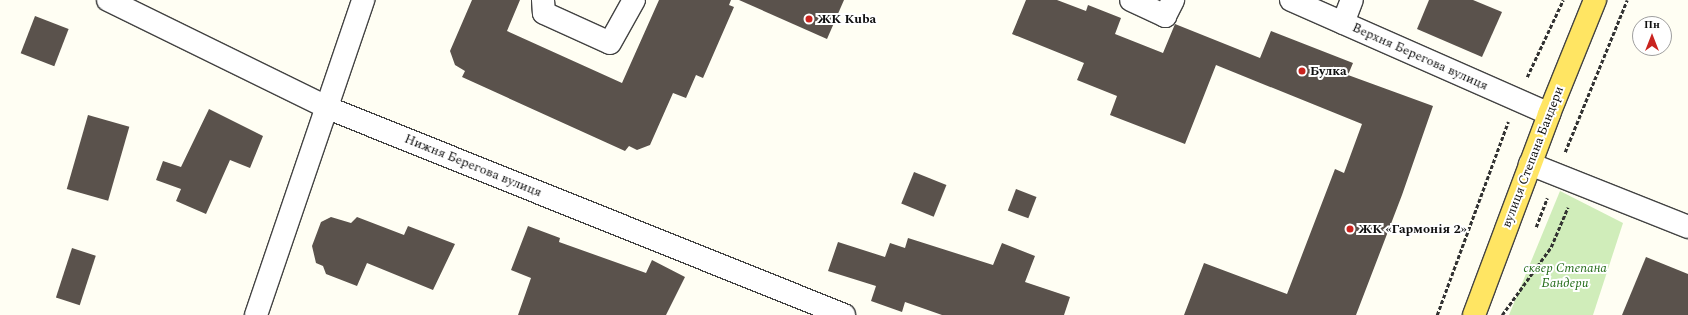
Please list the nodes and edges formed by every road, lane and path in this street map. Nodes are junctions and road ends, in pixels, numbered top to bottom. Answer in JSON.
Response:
{"nodes":[{"id":1,"x":108,"y":0,"type":"edge"},
{"id":2,"x":363,"y":0,"type":"edge"},
{"id":3,"x":543,"y":0,"type":"edge"},
{"id":4,"x":634,"y":0,"type":"edge"},
{"id":5,"x":1131,"y":0,"type":"edge"},
{"id":6,"x":1173,"y":0,"type":"edge"},
{"id":7,"x":1292,"y":0,"type":"edge"},
{"id":8,"x":1352,"y":0,"type":"edge"},
{"id":9,"x":1563,"y":0,"type":"edge"},
{"id":10,"x":1595,"y":0,"type":"edge"},
{"id":11,"x":1343,"y":23,"type":"junction"},
{"id":12,"x":1515,"y":100,"type":"junction"},
{"id":13,"x":328,"y":108,"type":"junction"},
{"id":14,"x":1549,"y":114,"type":"junction"},
{"id":15,"x":1530,"y":164,"type":"junction"},
{"id":16,"x":1578,"y":184,"type":"junction"},
{"id":17,"x":1688,"y":227,"type":"edge"},
{"id":18,"x":256,"y":315,"type":"edge"},
{"id":19,"x":844,"y":315,"type":"edge"},
{"id":20,"x":1437,"y":315,"type":"edge"},
{"id":21,"x":1474,"y":315,"type":"edge"},
{"id":22,"x":1502,"y":315,"type":"edge"}],
"edges":[{"from":1,"to":13,"type":"street","name":"Нижня Берегова вулиця"},
{"from":2,"to":13,"type":"street"},
{"from":3,"to":4,"type":"street"},
{"from":5,"to":6,"type":"street"},
{"from":7,"to":11,"type":"street","name":"Верхня Берегова вулиця"},
{"from":8,"to":11,"type":"street"},
{"from":9,"to":12,"type":"path"},
{"from":10,"to":14,"type":"main road","name":"вулиця Степана Бандери"},
{"from":11,"to":12,"type":"street","name":"Верхня Берегова вулиця"},
{"from":12,"to":14,"type":"street","name":"Верхня Берегова вулиця"},
{"from":12,"to":20,"type":"path"},
{"from":13,"to":18,"type":"street"},
{"from":13,"to":19,"type":"street","name":"Нижня Берегова вулиця"},
{"from":14,"to":15,"type":"main road","name":"вулиця Степана Бандери"},
{"from":15,"to":16,"type":"street"},
{"from":15,"to":21,"type":"main road","name":"вулиця Степана Бандери"},
{"from":16,"to":17,"type":"street"},
{"from":16,"to":22,"type":"path"}]}
